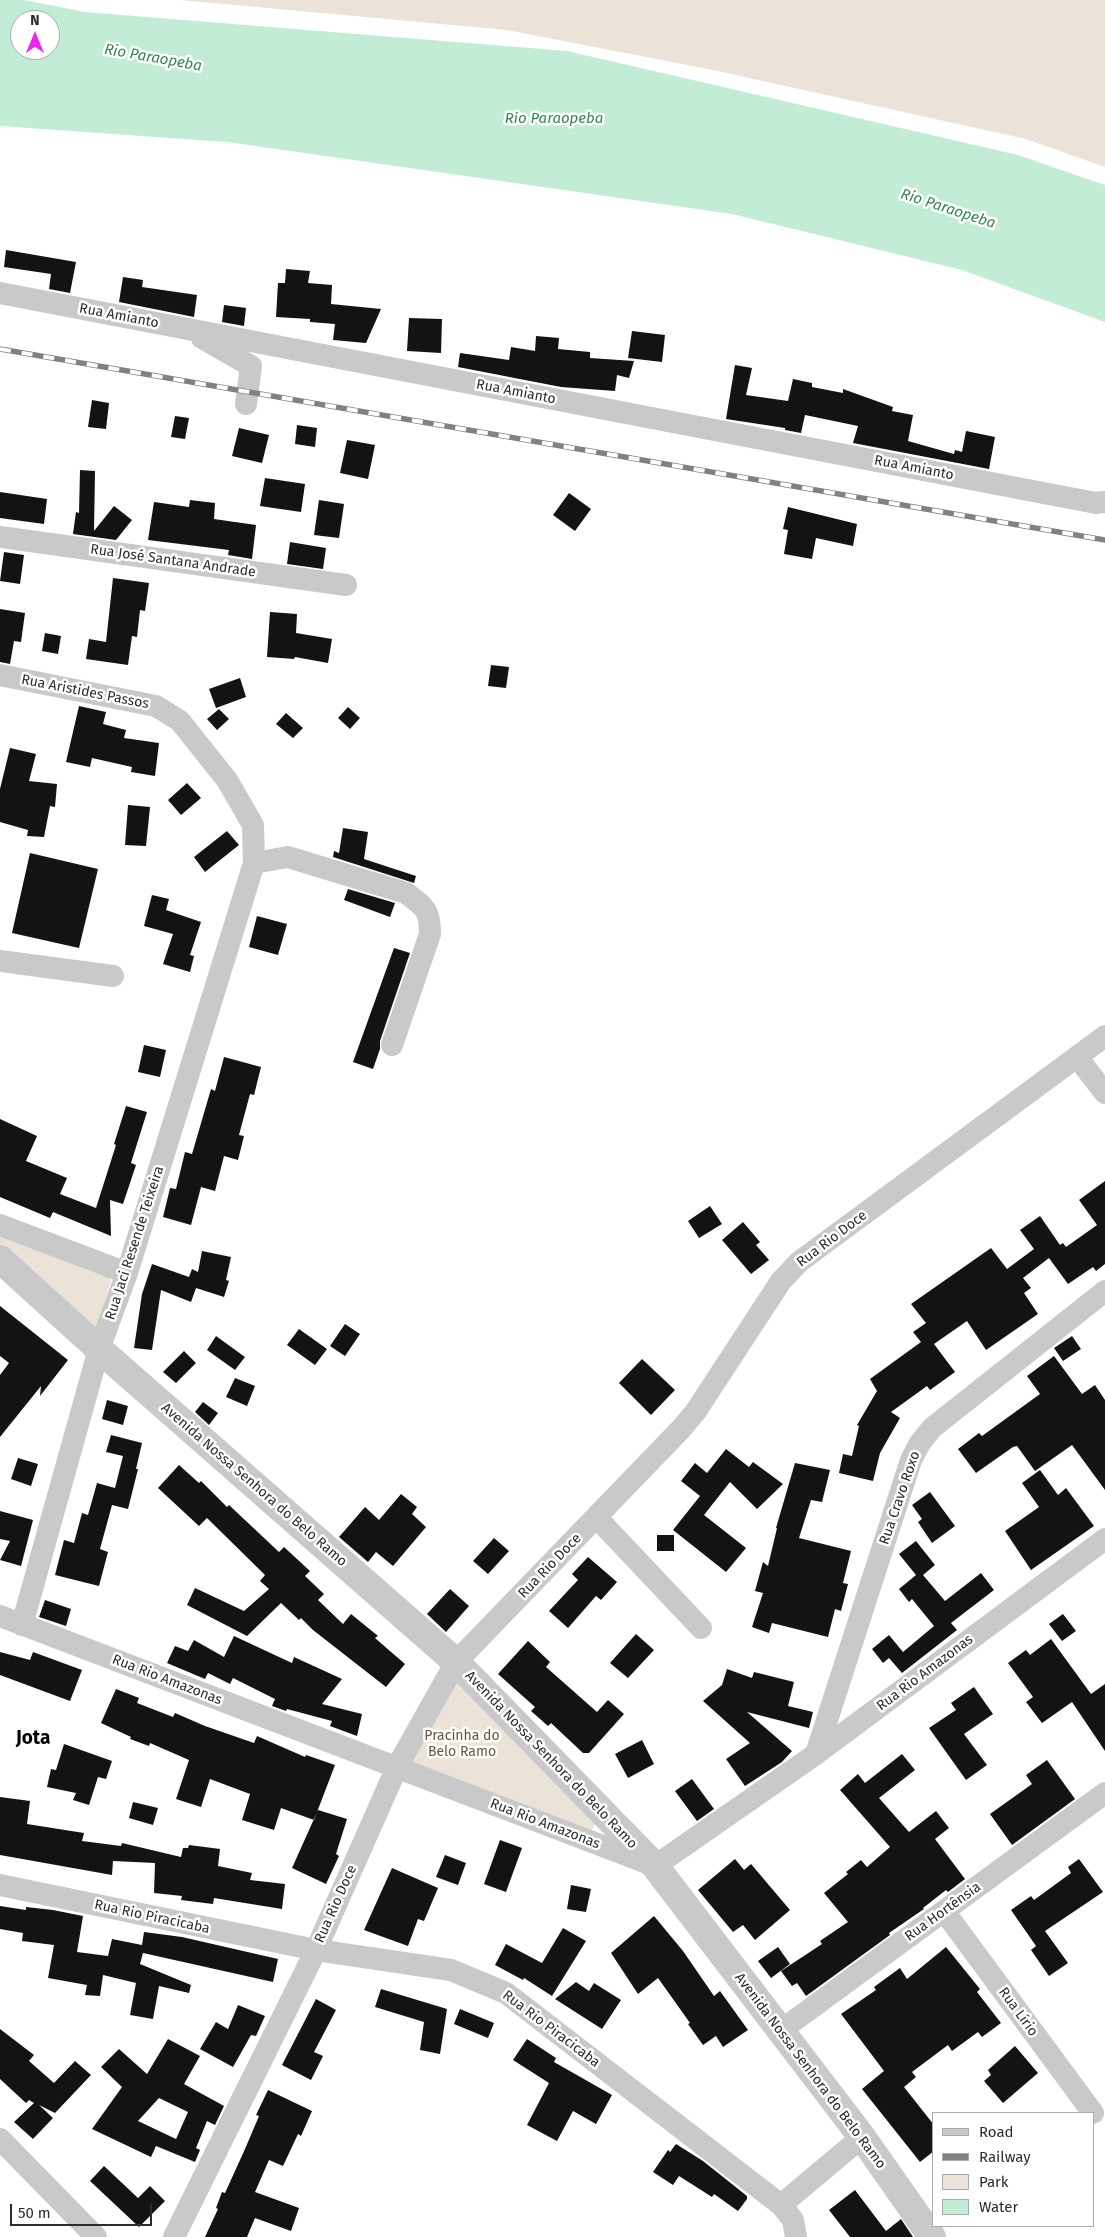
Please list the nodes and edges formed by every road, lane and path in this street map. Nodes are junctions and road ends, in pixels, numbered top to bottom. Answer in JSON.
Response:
{"nodes":[{"id":1,"x":0,"y":293,"type":"edge"},
{"id":2,"x":186,"y":329,"type":"junction"},
{"id":3,"x":246,"y":404,"type":"dead end"},
{"id":4,"x":1105,"y":502,"type":"edge"},
{"id":5,"x":0,"y":537,"type":"edge"},
{"id":6,"x":346,"y":585,"type":"dead end"},
{"id":7,"x":0,"y":675,"type":"edge"},
{"id":8,"x":254,"y":863,"type":"junction"},
{"id":9,"x":0,"y":961,"type":"edge"},
{"id":10,"x":113,"y":976,"type":"dead end"},
{"id":11,"x":1105,"y":1036,"type":"edge"},
{"id":12,"x":392,"y":1045,"type":"dead end"},
{"id":13,"x":1077,"y":1057,"type":"junction"},
{"id":14,"x":1105,"y":1093,"type":"edge"},
{"id":15,"x":0,"y":1225,"type":"edge"},
{"id":16,"x":0,"y":1259,"type":"edge"},
{"id":17,"x":127,"y":1272,"type":"junction"},
{"id":18,"x":1105,"y":1291,"type":"edge"},
{"id":19,"x":99,"y":1349,"type":"junction"},
{"id":20,"x":597,"y":1518,"type":"junction"},
{"id":21,"x":1105,"y":1539,"type":"edge"},
{"id":22,"x":0,"y":1616,"type":"edge"},
{"id":23,"x":22,"y":1625,"type":"junction"},
{"id":24,"x":701,"y":1628,"type":"dead end"},
{"id":25,"x":456,"y":1662,"type":"junction"},
{"id":26,"x":816,"y":1754,"type":"junction"},
{"id":27,"x":397,"y":1767,"type":"junction"},
{"id":28,"x":1105,"y":1793,"type":"edge"},
{"id":29,"x":655,"y":1866,"type":"junction"},
{"id":30,"x":0,"y":1885,"type":"edge"},
{"id":31,"x":944,"y":1911,"type":"junction"},
{"id":32,"x":316,"y":1950,"type":"junction"},
{"id":33,"x":780,"y":2031,"type":"junction"},
{"id":34,"x":1092,"y":2112,"type":"edge"},
{"id":35,"x":1095,"y":2117,"type":"edge"},
{"id":36,"x":1105,"y":2130,"type":"edge"},
{"id":37,"x":862,"y":2138,"type":"junction"},
{"id":38,"x":0,"y":2139,"type":"edge"},
{"id":39,"x":781,"y":2205,"type":"junction"},
{"id":40,"x":96,"y":2237,"type":"edge"},
{"id":41,"x":174,"y":2237,"type":"edge"},
{"id":42,"x":796,"y":2237,"type":"edge"},
{"id":43,"x":932,"y":2237,"type":"edge"}],
"edges":[{"from":1,"to":2,"type":"street","name":"Rua Amianto"},
{"from":2,"to":3,"type":"street"},
{"from":2,"to":4,"type":"street","name":"Rua Amianto"},
{"from":5,"to":6,"type":"street","name":"Rua José Santana Andrade"},
{"from":7,"to":8,"type":"street","name":"Rua Aristides Passos"},
{"from":8,"to":12,"type":"street"},
{"from":8,"to":17,"type":"street","name":"Rua Jaci Resende Teixeira"},
{"from":9,"to":10,"type":"street"},
{"from":11,"to":13,"type":"street","name":"Rua Rio Doce"},
{"from":13,"to":14,"type":"street"},
{"from":13,"to":20,"type":"street","name":"Rua Rio Doce"},
{"from":15,"to":17,"type":"street"},
{"from":16,"to":19,"type":"street","name":"Avenida Nossa Senhora do Belo Ramo"},
{"from":17,"to":19,"type":"street","name":"Rua Jaci Resende Teixeira"},
{"from":18,"to":26,"type":"street","name":"Rua Cravo Roxo"},
{"from":19,"to":23,"type":"street","name":"Rua Jaci Resende Teixeira"},
{"from":19,"to":25,"type":"street","name":"Avenida Nossa Senhora do Belo Ramo"},
{"from":20,"to":24,"type":"street"},
{"from":20,"to":25,"type":"street","name":"Rua Rio Doce"},
{"from":21,"to":26,"type":"street","name":"Rua Rio Amazonas"},
{"from":22,"to":23,"type":"street","name":"Rua Rio Amazonas"},
{"from":23,"to":27,"type":"street","name":"Rua Rio Amazonas"},
{"from":25,"to":27,"type":"street","name":"Rua Rio Doce"},
{"from":25,"to":29,"type":"street","name":"Avenida Nossa Senhora do Belo Ramo"},
{"from":26,"to":29,"type":"street","name":"Rua Rio Amazonas"},
{"from":27,"to":29,"type":"street","name":"Rua Rio Amazonas"},
{"from":27,"to":32,"type":"street","name":"Rua Rio Doce"},
{"from":28,"to":31,"type":"street","name":"Rua Hortênsia"},
{"from":29,"to":33,"type":"street","name":"Avenida Nossa Senhora do Belo Ramo"},
{"from":30,"to":32,"type":"street","name":"Rua Rio Piracicaba"},
{"from":31,"to":33,"type":"street","name":"Rua Hortênsia"},
{"from":31,"to":34,"type":"street","name":"Rua Lírio"},
{"from":32,"to":39,"type":"street","name":"Rua Rio Piracicaba"},
{"from":32,"to":41,"type":"street","name":"Rua Rio Doce"},
{"from":33,"to":37,"type":"street","name":"Avenida Nossa Senhora do Belo Ramo"},
{"from":35,"to":36,"type":"street","name":"Rua Lírio"},
{"from":37,"to":39,"type":"street"},
{"from":37,"to":43,"type":"street","name":"Avenida Nossa Senhora do Belo Ramo"},
{"from":38,"to":40,"type":"street"},
{"from":39,"to":42,"type":"street"}]}
